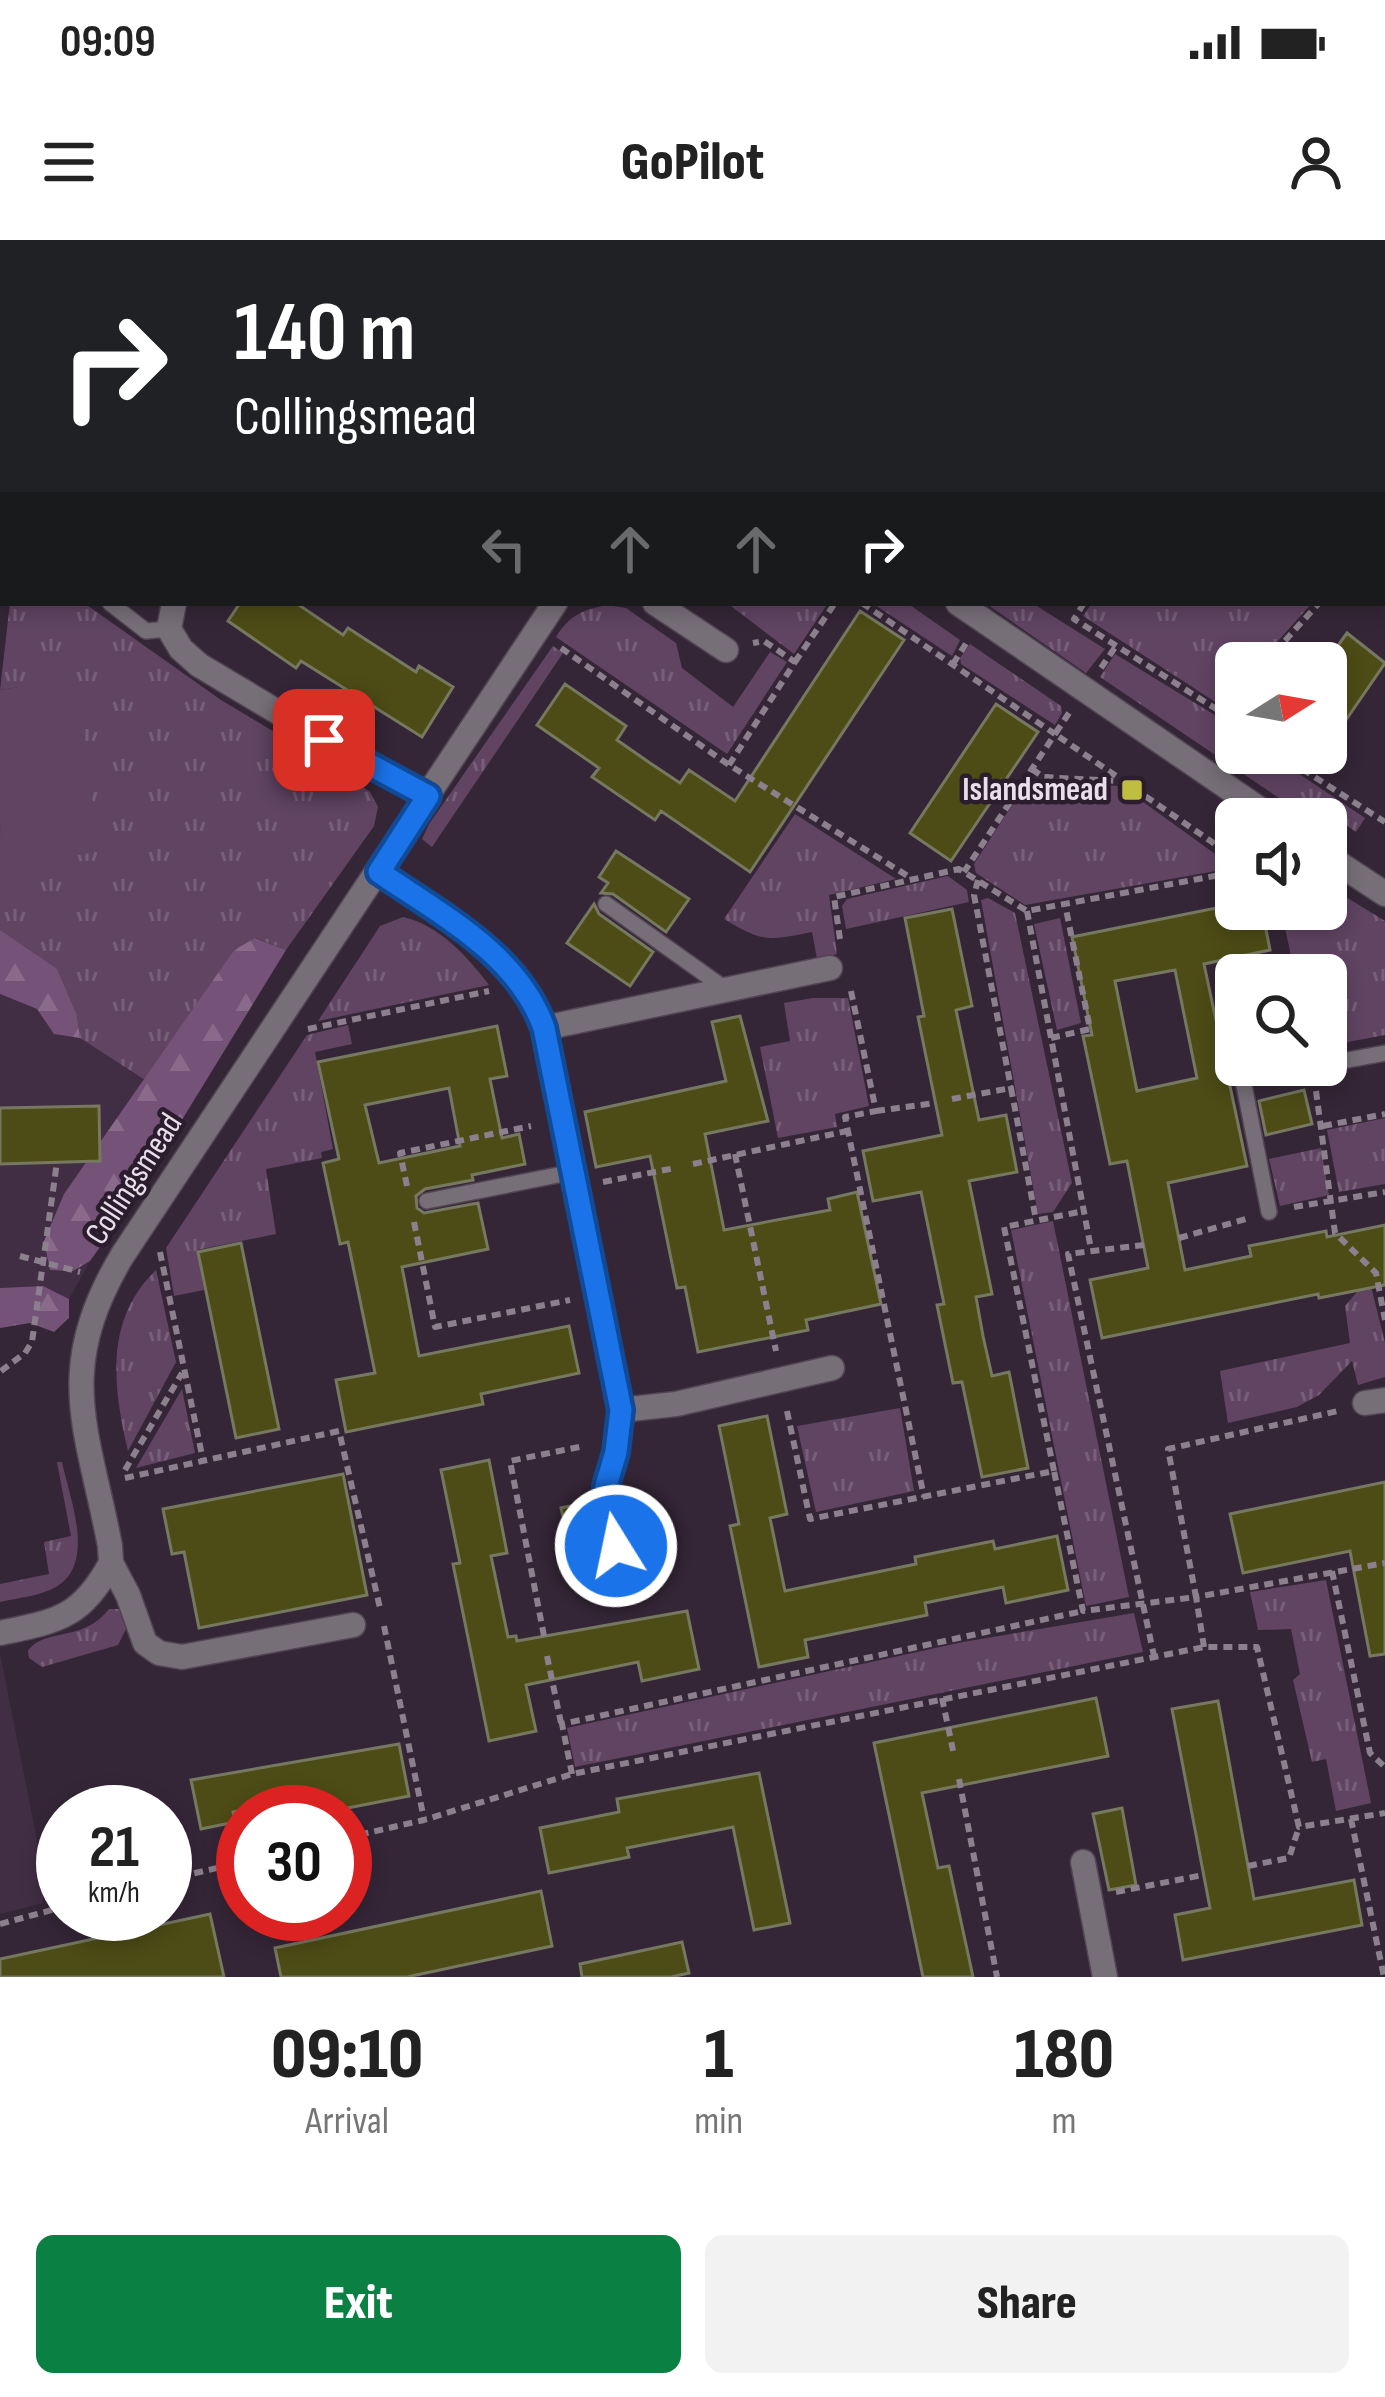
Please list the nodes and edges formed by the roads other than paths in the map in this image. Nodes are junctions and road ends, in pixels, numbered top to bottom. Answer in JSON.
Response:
{"nodes":[{"id":1,"x":114,"y":606,"type":"edge"},
{"id":2,"x":173,"y":606,"type":"edge"},
{"id":3,"x":553,"y":606,"type":"edge"},
{"id":4,"x":660,"y":606,"type":"edge"},
{"id":5,"x":962,"y":606,"type":"edge"},
{"id":6,"x":169,"y":629,"type":"junction"},
{"id":7,"x":726,"y":650,"type":"road end"},
{"id":8,"x":428,"y":796,"type":"junction"},
{"id":9,"x":1243,"y":798,"type":"edge"},
{"id":10,"x":1347,"y":869,"type":"edge"},
{"id":11,"x":379,"y":872,"type":"junction"},
{"id":12,"x":1385,"y":894,"type":"edge"},
{"id":13,"x":605,"y":904,"type":"dead end"},
{"id":14,"x":837,"y":966,"type":"road end"},
{"id":15,"x":727,"y":990,"type":"junction"},
{"id":16,"x":544,"y":1028,"type":"junction"},
{"id":17,"x":1385,"y":1053,"type":"edge"},
{"id":18,"x":1347,"y":1060,"type":"edge"},
{"id":19,"x":1245,"y":1086,"type":"edge"},
{"id":20,"x":575,"y":1180,"type":"junction"},
{"id":21,"x":427,"y":1201,"type":"dead end"},
{"id":22,"x":1269,"y":1212,"type":"dead end"},
{"id":23,"x":832,"y":1368,"type":"dead end"},
{"id":24,"x":621,"y":1410,"type":"junction"},
{"id":25,"x":616,"y":1546,"type":"dead end"},
{"id":26,"x":111,"y":1564,"type":"junction"},
{"id":27,"x":353,"y":1625,"type":"dead end"},
{"id":28,"x":0,"y":1633,"type":"edge"},
{"id":29,"x":1083,"y":1862,"type":"dead end"},
{"id":30,"x":1105,"y":1977,"type":"edge"}],
"edges":[{"from":1,"to":6,"type":"lane"},
{"from":2,"to":6,"type":"street"},
{"from":3,"to":8,"type":"street","name":"Collingsmead"},
{"from":4,"to":7,"type":"street"},
{"from":5,"to":9,"type":"street"},
{"from":6,"to":8,"type":"street"},
{"from":8,"to":11,"type":"street","name":"Collingsmead"},
{"from":10,"to":12,"type":"street"},
{"from":11,"to":16,"type":"street"},
{"from":11,"to":26,"type":"street","name":"Collingsmead"},
{"from":13,"to":15,"type":"lane"},
{"from":14,"to":15,"type":"street"},
{"from":15,"to":16,"type":"street"},
{"from":16,"to":20,"type":"street"},
{"from":17,"to":18,"type":"lane"},
{"from":19,"to":22,"type":"lane"},
{"from":20,"to":21,"type":"lane"},
{"from":20,"to":24,"type":"street"},
{"from":23,"to":24,"type":"street"},
{"from":24,"to":25,"type":"street"},
{"from":26,"to":27,"type":"street","name":"Collingsmead"},
{"from":26,"to":28,"type":"street"},
{"from":29,"to":30,"type":"street"}]}
